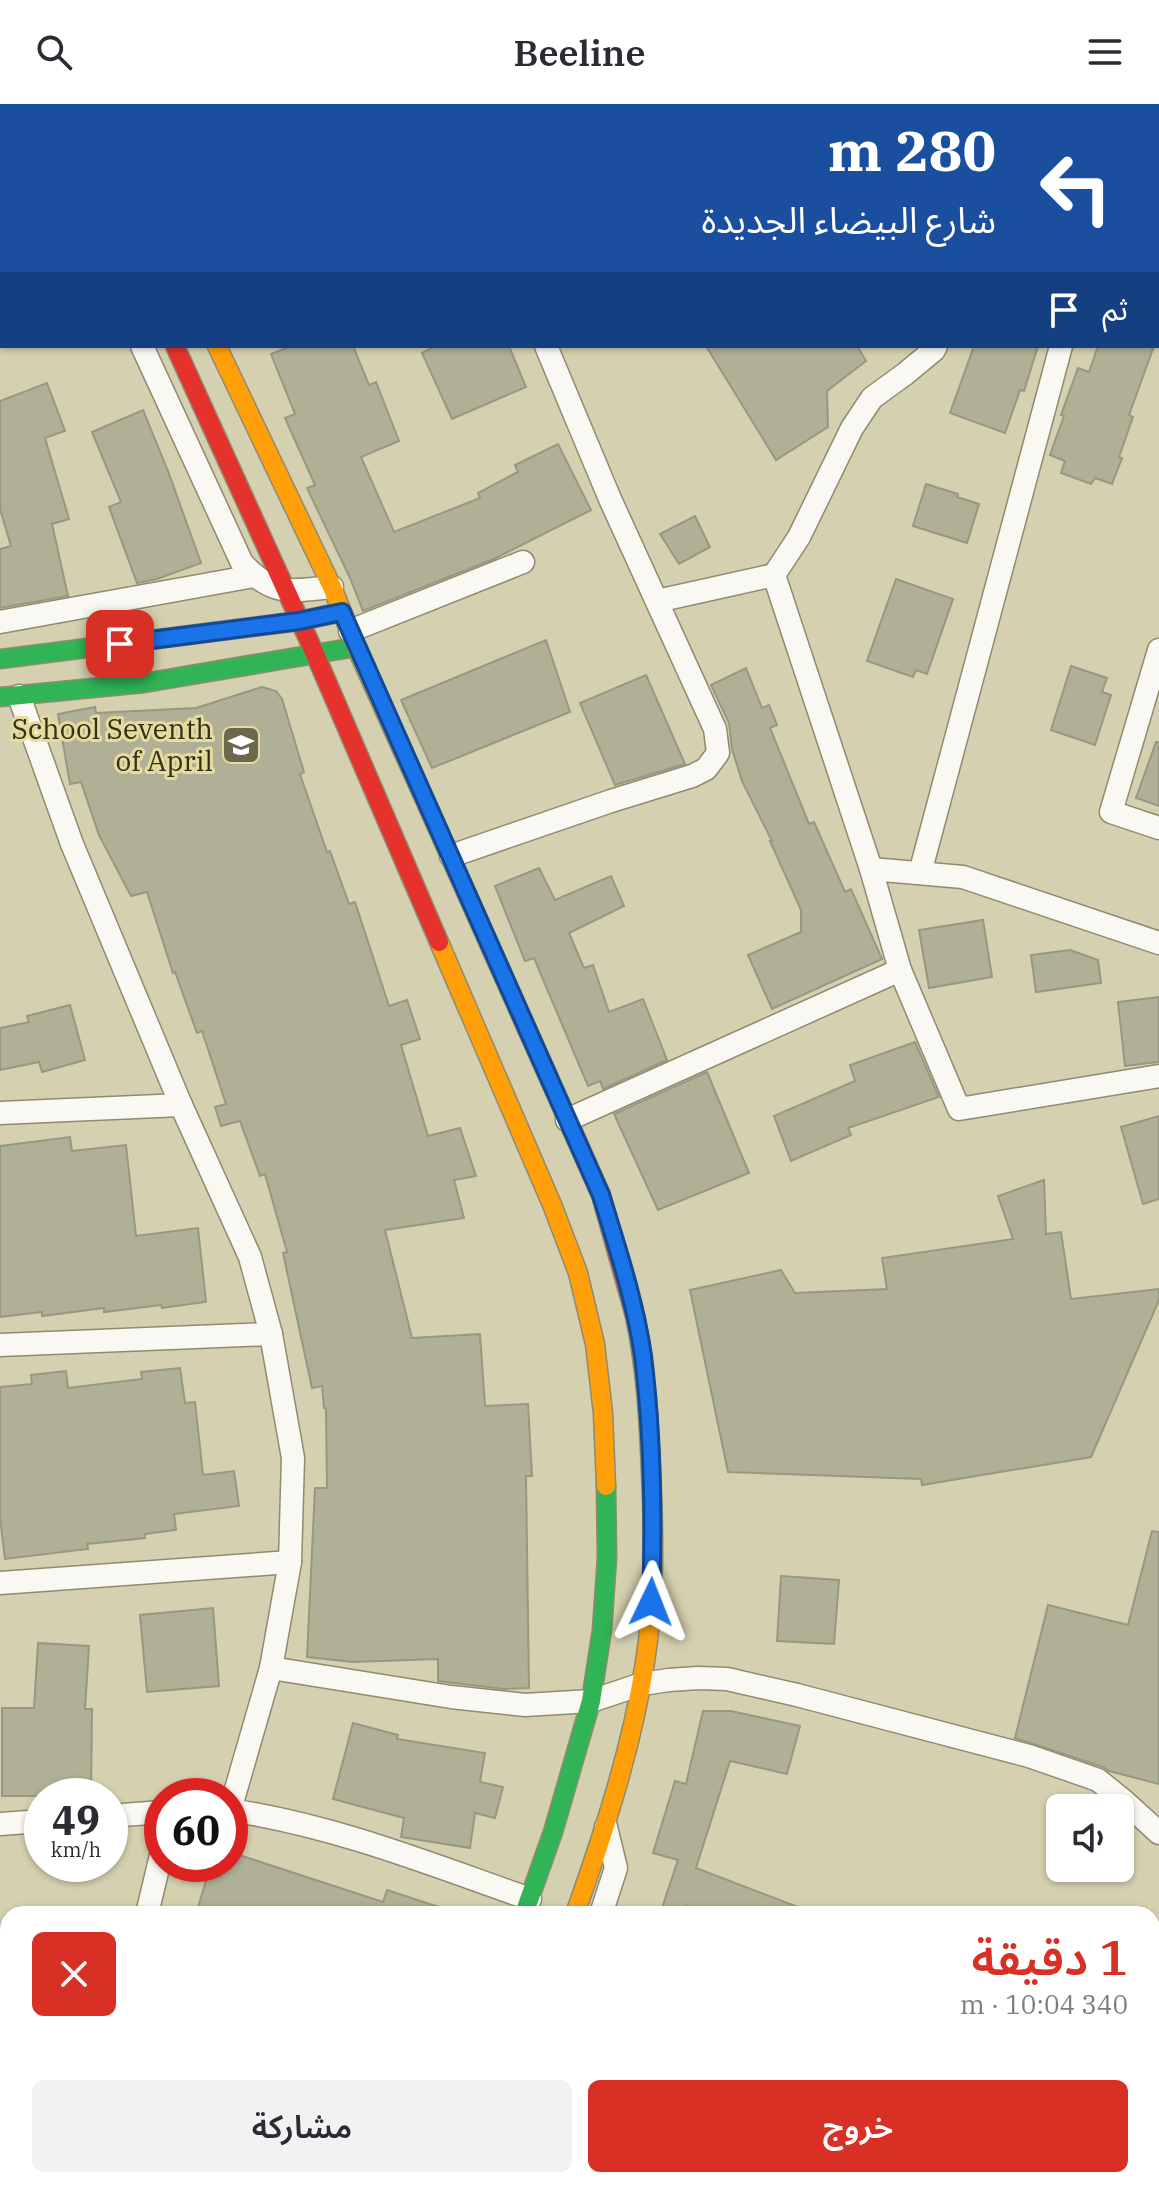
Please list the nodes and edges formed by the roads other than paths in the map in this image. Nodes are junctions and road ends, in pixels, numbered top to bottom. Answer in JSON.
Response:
{"nodes":[{"id":1,"x":143,"y":348,"type":"edge"},
{"id":2,"x":176,"y":348,"type":"edge"},
{"id":3,"x":218,"y":348,"type":"edge"},
{"id":4,"x":548,"y":348,"type":"edge"},
{"id":5,"x":935,"y":348,"type":"edge"},
{"id":6,"x":1060,"y":348,"type":"edge"},
{"id":7,"x":523,"y":562,"type":"dead end"},
{"id":8,"x":774,"y":575,"type":"junction"},
{"id":9,"x":254,"y":576,"type":"junction"},
{"id":10,"x":332,"y":587,"type":"junction"},
{"id":11,"x":285,"y":591,"type":"junction"},
{"id":12,"x":657,"y":601,"type":"junction"},
{"id":13,"x":299,"y":621,"type":"junction"},
{"id":14,"x":0,"y":622,"type":"edge"},
{"id":15,"x":349,"y":630,"type":"junction"},
{"id":16,"x":1159,"y":650,"type":"edge"},
{"id":17,"x":315,"y":654,"type":"junction"},
{"id":18,"x":0,"y":659,"type":"edge"},
{"id":19,"x":9,"y":696,"type":"edge"},
{"id":20,"x":1159,"y":828,"type":"edge"},
{"id":21,"x":451,"y":856,"type":"junction"},
{"id":22,"x":871,"y":869,"type":"junction"},
{"id":23,"x":920,"y":873,"type":"junction"},
{"id":24,"x":1159,"y":943,"type":"edge"},
{"id":25,"x":900,"y":970,"type":"junction"},
{"id":26,"x":1159,"y":1076,"type":"edge"},
{"id":27,"x":181,"y":1105,"type":"junction"},
{"id":28,"x":0,"y":1113,"type":"edge"},
{"id":29,"x":567,"y":1120,"type":"junction"},
{"id":30,"x":271,"y":1334,"type":"junction"},
{"id":31,"x":0,"y":1345,"type":"edge"},
{"id":32,"x":290,"y":1562,"type":"junction"},
{"id":33,"x":0,"y":1583,"type":"edge"},
{"id":34,"x":271,"y":1668,"type":"junction"},
{"id":35,"x":642,"y":1684,"type":"junction"},
{"id":36,"x":591,"y":1701,"type":"junction"},
{"id":37,"x":24,"y":1822,"type":"edge"},
{"id":38,"x":0,"y":1824,"type":"edge"},
{"id":39,"x":605,"y":1827,"type":"junction"},
{"id":40,"x":1159,"y":1833,"type":"edge"},
{"id":41,"x":155,"y":1882,"type":"edge"},
{"id":42,"x":149,"y":1906,"type":"edge"},
{"id":43,"x":527,"y":1906,"type":"edge"},
{"id":44,"x":578,"y":1906,"type":"edge"},
{"id":45,"x":604,"y":1906,"type":"edge"}],
"edges":[{"from":1,"to":9,"type":"street"},
{"from":2,"to":11,"type":"main road"},
{"from":3,"to":10,"type":"main road"},
{"from":4,"to":12,"type":"street"},
{"from":5,"to":8,"type":"street"},
{"from":6,"to":23,"type":"street"},
{"from":7,"to":15,"type":"street"},
{"from":8,"to":12,"type":"street"},
{"from":8,"to":22,"type":"street"},
{"from":9,"to":11,"type":"street"},
{"from":9,"to":14,"type":"street"},
{"from":10,"to":11,"type":"street"},
{"from":10,"to":15,"type":"main road"},
{"from":11,"to":13,"type":"main road"},
{"from":12,"to":21,"type":"street"},
{"from":13,"to":15,"type":"main road"},
{"from":13,"to":17,"type":"main road"},
{"from":13,"to":18,"type":"main road"},
{"from":15,"to":17,"type":"main road"},
{"from":15,"to":21,"type":"main road"},
{"from":16,"to":20,"type":"street"},
{"from":17,"to":19,"type":"main road"},
{"from":17,"to":36,"type":"main road"},
{"from":19,"to":27,"type":"street"},
{"from":21,"to":29,"type":"main road"},
{"from":22,"to":23,"type":"street"},
{"from":22,"to":25,"type":"street"},
{"from":23,"to":24,"type":"street"},
{"from":25,"to":26,"type":"street"},
{"from":25,"to":29,"type":"street"},
{"from":27,"to":28,"type":"street"},
{"from":27,"to":30,"type":"street"},
{"from":29,"to":35,"type":"main road"},
{"from":30,"to":31,"type":"street"},
{"from":30,"to":32,"type":"street"},
{"from":32,"to":33,"type":"street"},
{"from":32,"to":34,"type":"street"},
{"from":34,"to":36,"type":"street"},
{"from":34,"to":43,"type":"street"},
{"from":35,"to":36,"type":"street"},
{"from":35,"to":39,"type":"main road"},
{"from":35,"to":40,"type":"street"},
{"from":36,"to":43,"type":"main road"},
{"from":37,"to":38,"type":"street"},
{"from":39,"to":44,"type":"main road"},
{"from":39,"to":45,"type":"street"},
{"from":41,"to":42,"type":"street"}]}
